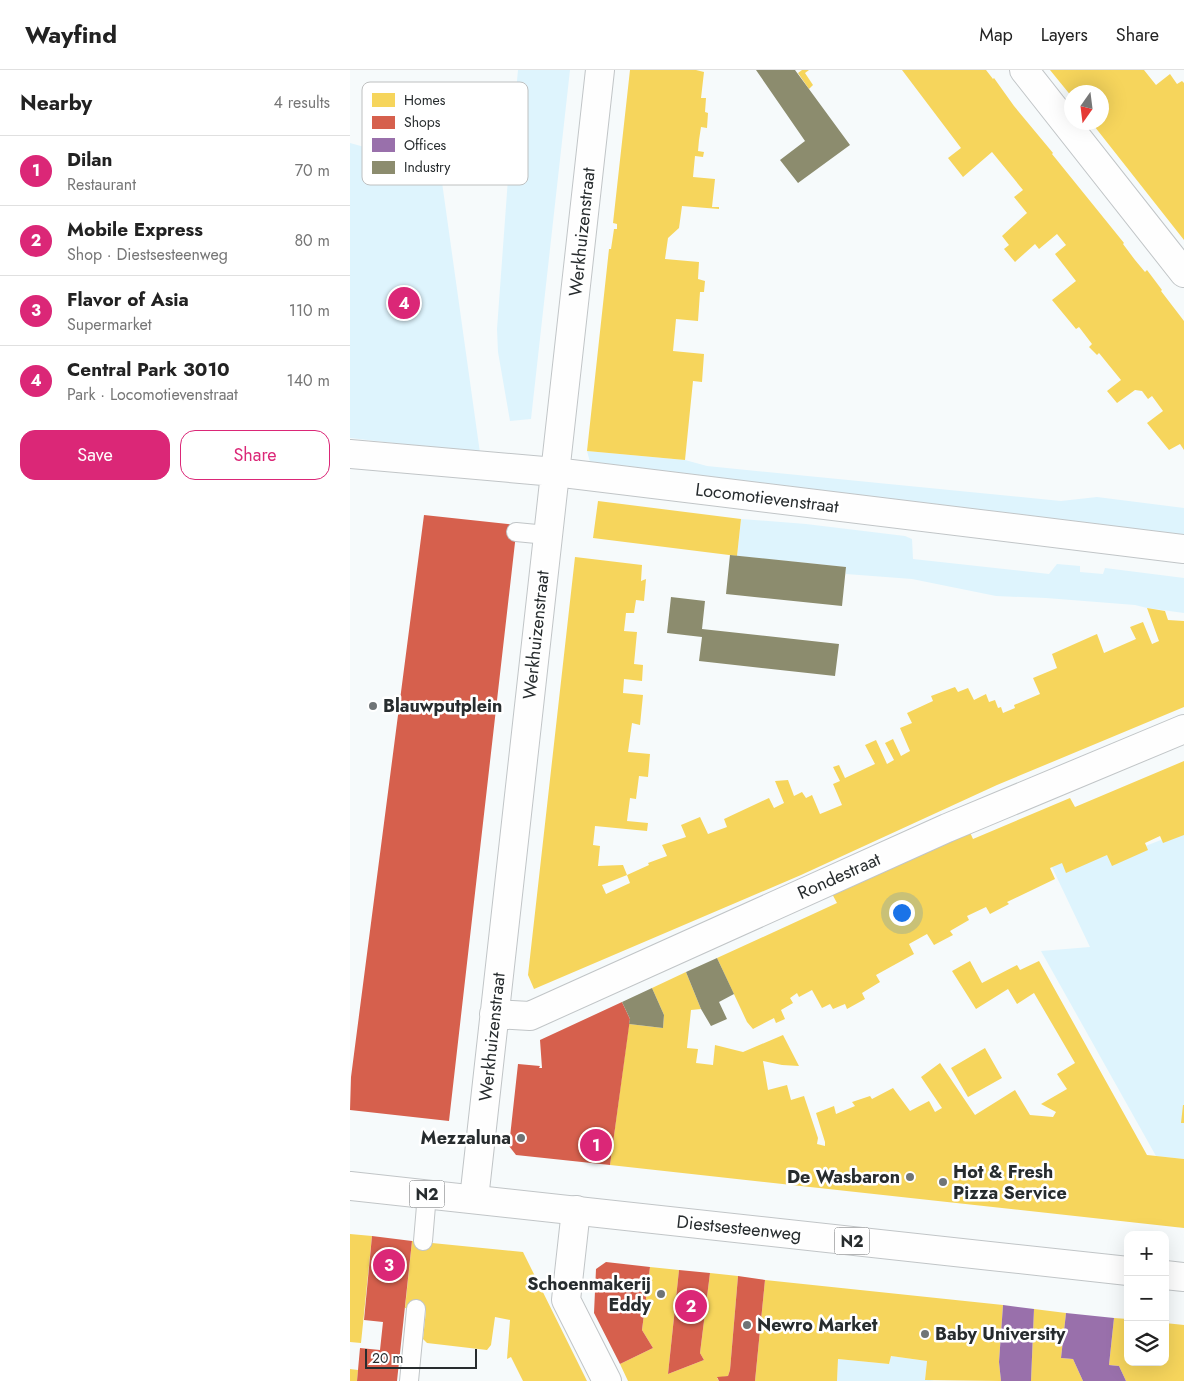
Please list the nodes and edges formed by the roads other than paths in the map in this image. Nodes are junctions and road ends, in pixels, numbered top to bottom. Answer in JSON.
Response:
{"nodes":[{"id":1,"x":600,"y":70,"type":"edge"},
{"id":2,"x":1024,"y":70,"type":"edge"},
{"id":3,"x":1184,"y":273,"type":"edge"},
{"id":4,"x":350,"y":454,"type":"edge"},
{"id":5,"x":555,"y":472,"type":"junction"},
{"id":6,"x":516,"y":532,"type":"dead end"},
{"id":7,"x":547,"y":535,"type":"junction"},
{"id":8,"x":1184,"y":549,"type":"edge"},
{"id":9,"x":1184,"y":729,"type":"edge"},
{"id":10,"x":494,"y":1014,"type":"junction"},
{"id":11,"x":350,"y":1186,"type":"edge"},
{"id":12,"x":427,"y":1194,"type":"junction"},
{"id":13,"x":474,"y":1199,"type":"junction"},
{"id":14,"x":576,"y":1210,"type":"junction"},
{"id":15,"x":423,"y":1242,"type":"dead end"},
{"id":16,"x":1124,"y":1271,"type":"edge"},
{"id":17,"x":1169,"y":1275,"type":"edge"},
{"id":18,"x":1184,"y":1277,"type":"edge"},
{"id":19,"x":416,"y":1309,"type":"dead end"},
{"id":20,"x":409,"y":1381,"type":"edge"},
{"id":21,"x":608,"y":1381,"type":"edge"}],
"edges":[{"from":1,"to":5,"type":"street","name":"Werkhuizenstraat"},
{"from":2,"to":3,"type":"street"},
{"from":4,"to":5,"type":"street","name":"Locomotievenstraat"},
{"from":5,"to":7,"type":"street","name":"Werkhuizenstraat"},
{"from":5,"to":8,"type":"street","name":"Locomotievenstraat"},
{"from":6,"to":7,"type":"lane"},
{"from":7,"to":10,"type":"street","name":"Werkhuizenstraat"},
{"from":9,"to":10,"type":"street","name":"Rondestraat"},
{"from":10,"to":13,"type":"street","name":"Werkhuizenstraat"},
{"from":11,"to":12,"type":"street","name":"Diestsesteenweg","number":"N2"},
{"from":12,"to":13,"type":"street","name":"Diestsesteenweg","number":"N2"},
{"from":12,"to":15,"type":"lane"},
{"from":13,"to":14,"type":"street","name":"Diestsesteenweg","number":"N2"},
{"from":14,"to":16,"type":"street","name":"Diestsesteenweg","number":"N2"},
{"from":14,"to":21,"type":"street"},
{"from":17,"to":18,"type":"street"},
{"from":19,"to":20,"type":"lane"}]}
